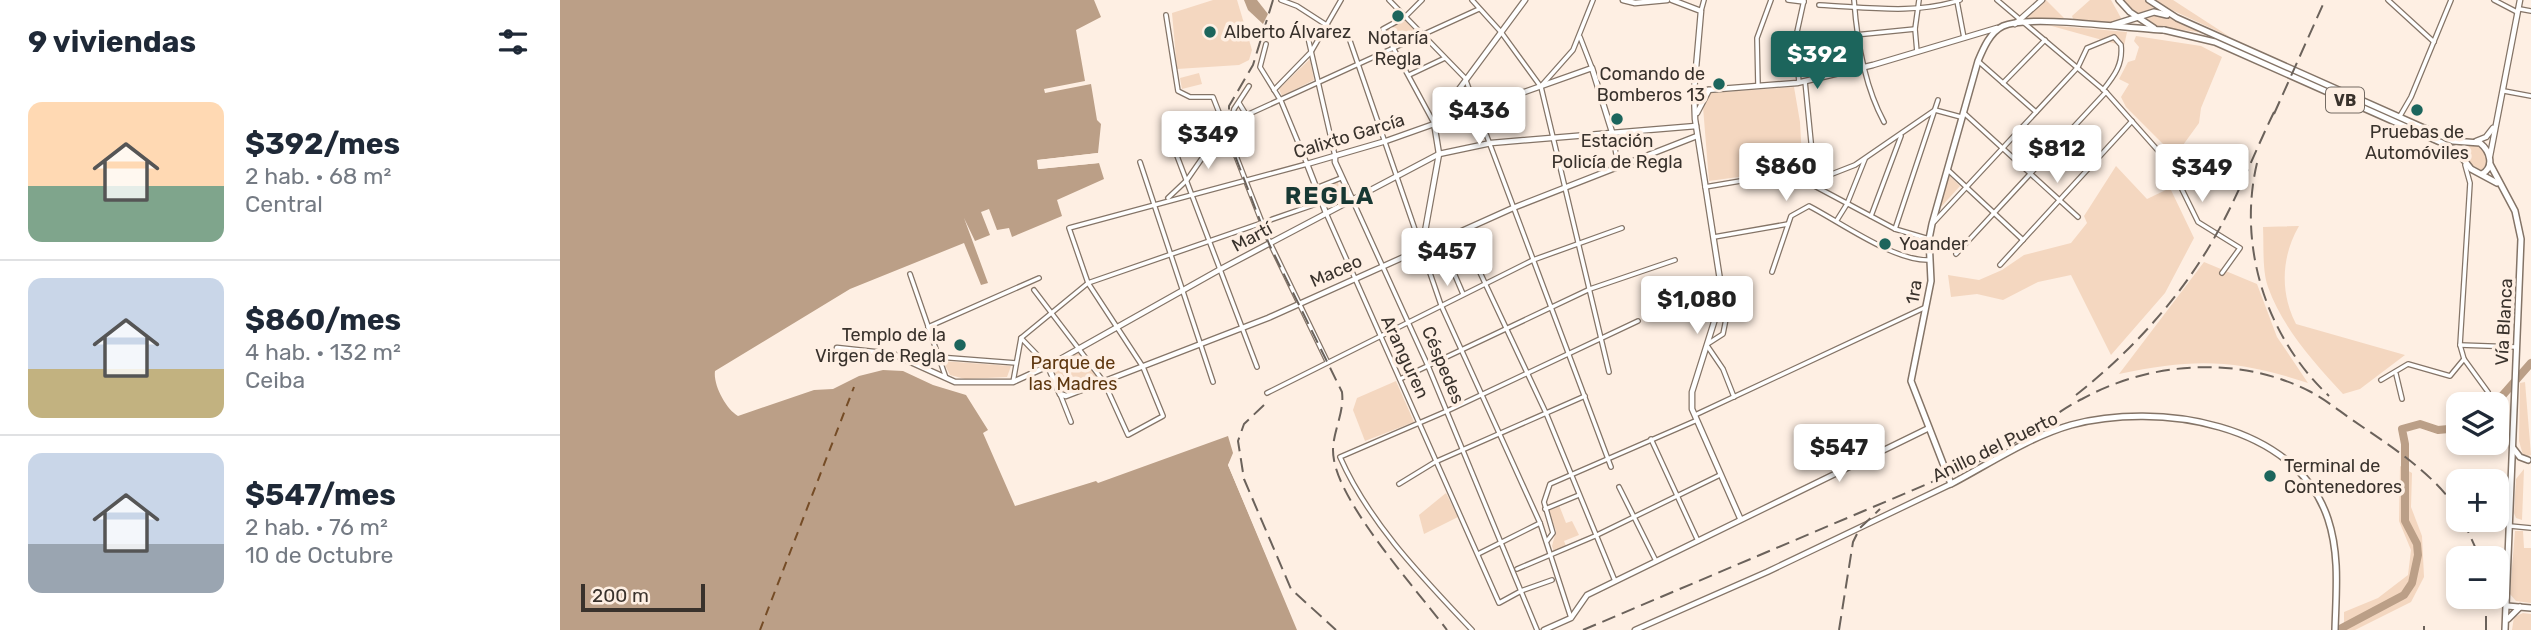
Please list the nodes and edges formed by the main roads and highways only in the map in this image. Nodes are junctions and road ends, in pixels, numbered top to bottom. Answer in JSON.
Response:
{"nodes":[{"id":1,"x":1525,"y":0,"type":"edge"},
{"id":2,"x":1623,"y":0,"type":"edge"},
{"id":3,"x":1669,"y":0,"type":"edge"},
{"id":4,"x":2042,"y":0,"type":"edge"},
{"id":5,"x":2119,"y":0,"type":"edge"},
{"id":6,"x":2149,"y":0,"type":"edge"},
{"id":7,"x":2520,"y":0,"type":"edge"},
{"id":8,"x":2126,"y":8,"type":"junction"},
{"id":9,"x":2136,"y":17,"type":"junction"},
{"id":10,"x":2177,"y":18,"type":"junction"},
{"id":11,"x":2019,"y":22,"type":"junction"},
{"id":12,"x":2121,"y":22,"type":"junction"},
{"id":13,"x":2003,"y":26,"type":"junction"},
{"id":14,"x":2109,"y":26,"type":"junction"},
{"id":15,"x":2164,"y":30,"type":"junction"},
{"id":16,"x":1710,"y":89,"type":"junction"},
{"id":17,"x":1694,"y":91,"type":"junction"},
{"id":18,"x":1695,"y":116,"type":"junction"},
{"id":19,"x":2497,"y":121,"type":"junction"},
{"id":20,"x":1434,"y":123,"type":"junction"},
{"id":21,"x":1696,"y":126,"type":"junction"},
{"id":22,"x":1684,"y":127,"type":"junction"},
{"id":23,"x":1612,"y":132,"type":"junction"},
{"id":24,"x":1697,"y":136,"type":"junction"},
{"id":25,"x":2468,"y":142,"type":"junction"},
{"id":26,"x":1438,"y":154,"type":"junction"},
{"id":27,"x":1335,"y":156,"type":"junction"},
{"id":28,"x":2460,"y":157,"type":"junction"},
{"id":29,"x":2489,"y":157,"type":"junction"},
{"id":30,"x":1307,"y":164,"type":"joint"},
{"id":31,"x":2490,"y":164,"type":"junction"},
{"id":32,"x":2480,"y":173,"type":"junction"},
{"id":33,"x":2502,"y":188,"type":"junction"},
{"id":34,"x":1352,"y":199,"type":"junction"},
{"id":35,"x":1326,"y":213,"type":"junction"},
{"id":36,"x":1422,"y":249,"type":"junction"},
{"id":37,"x":837,"y":348,"type":"dead end"},
{"id":38,"x":1048,"y":366,"type":"junction"},
{"id":39,"x":1929,"y":428,"type":"junction"},
{"id":40,"x":2513,"y":448,"type":"junction"},
{"id":41,"x":2530,"y":460,"type":"edge"},
{"id":42,"x":2512,"y":466,"type":"junction"},
{"id":43,"x":1951,"y":484,"type":"junction"},
{"id":44,"x":1740,"y":518,"type":"junction"},
{"id":45,"x":2509,"y":553,"type":"edge"},
{"id":46,"x":2509,"y":606,"type":"edge"},
{"id":47,"x":2520,"y":607,"type":"junction"},
{"id":48,"x":2531,"y":608,"type":"edge"},
{"id":49,"x":2507,"y":609,"type":"edge"},
{"id":50,"x":2505,"y":629,"type":"edge"},
{"id":51,"x":1544,"y":630,"type":"edge"},
{"id":52,"x":1635,"y":630,"type":"edge"},
{"id":53,"x":2335,"y":630,"type":"edge"}],
"edges":[{"from":1,"to":20,"type":"main road"},
{"from":2,"to":3,"type":"main road"},
{"from":3,"to":17,"type":"main road"},
{"from":4,"to":11,"type":"main road"},
{"from":5,"to":8,"type":"main road","number":"VB"},
{"from":6,"to":10,"type":"main road","number":"VB"},
{"from":7,"to":19,"type":"main road"},
{"from":8,"to":9,"type":"main road","number":"VB"},
{"from":8,"to":12,"type":"main road"},
{"from":9,"to":10,"type":"main road"},
{"from":9,"to":12,"type":"main road"},
{"from":9,"to":15,"type":"main road","number":"VB"},
{"from":10,"to":25,"type":"main road","number":"VB"},
{"from":11,"to":13,"type":"main road"},
{"from":11,"to":14,"type":"main road"},
{"from":12,"to":14,"type":"main road"},
{"from":13,"to":16,"type":"main road"},
{"from":13,"to":39,"type":"main road","name":"1ra"},
{"from":14,"to":15,"type":"main road"},
{"from":15,"to":28,"type":"main road","number":"VB"},
{"from":16,"to":17,"type":"main road"},
{"from":16,"to":18,"type":"main road"},
{"from":17,"to":18,"type":"main road"},
{"from":18,"to":21,"type":"main road"},
{"from":18,"to":22,"type":"main road"},
{"from":19,"to":25,"type":"main road"},
{"from":19,"to":29,"type":"main road"},
{"from":20,"to":23,"type":"main road","name":"Calixto García"},
{"from":20,"to":26,"type":"main road"},
{"from":20,"to":27,"type":"main road","name":"Calixto García"},
{"from":21,"to":22,"type":"main road","name":"Martí"},
{"from":21,"to":24,"type":"main road"},
{"from":22,"to":23,"type":"main road","name":"Martí"},
{"from":23,"to":26,"type":"main road","name":"Martí"},
{"from":24,"to":36,"type":"main road","name":"Maceo"},
{"from":24,"to":44,"type":"main road"},
{"from":25,"to":28,"type":"main road"},
{"from":25,"to":29,"type":"main road","number":"VB"},
{"from":26,"to":34,"type":"main road","name":"Martí"},
{"from":26,"to":36,"type":"main road"},
{"from":27,"to":30,"type":"main road","name":"Calixto García"},
{"from":27,"to":34,"type":"main road","name":"Céspedes"},
{"from":28,"to":32,"type":"main road","number":"VB"},
{"from":29,"to":31,"type":"main road","number":"VB"},
{"from":30,"to":35,"type":"main road","name":"Aranguren"},
{"from":31,"to":32,"type":"main road"},
{"from":31,"to":33,"type":"main road","name":"Vía Blanca","number":"VB"},
{"from":32,"to":33,"type":"main road","name":"Vía Blanca","number":"VB"},
{"from":33,"to":40,"type":"main road","name":"Vía Blanca","number":"VB"},
{"from":34,"to":35,"type":"main road","name":"Martí"},
{"from":35,"to":38,"type":"main road","name":"Martí"},
{"from":36,"to":38,"type":"main road","name":"Maceo"},
{"from":37,"to":38,"type":"main road","name":"Martí"},
{"from":39,"to":43,"type":"main road","name":"1ra"},
{"from":39,"to":44,"type":"main road"},
{"from":40,"to":41,"type":"main road"},
{"from":40,"to":42,"type":"main road","name":"Vía Blanca","number":"VB"},
{"from":41,"to":42,"type":"main road"},
{"from":42,"to":45,"type":"main road","name":"Vía Blanca","number":"VB"},
{"from":43,"to":52,"type":"main road","name":"Anillo del Puerto"},
{"from":43,"to":53,"type":"main road","name":"Anillo del Puerto"},
{"from":44,"to":51,"type":"main road"},
{"from":46,"to":47,"type":"main road"},
{"from":47,"to":48,"type":"main road"},
{"from":47,"to":50,"type":"main road"},
{"from":49,"to":50,"type":"main road","name":"Vía Blanca","number":"VB"}]}
